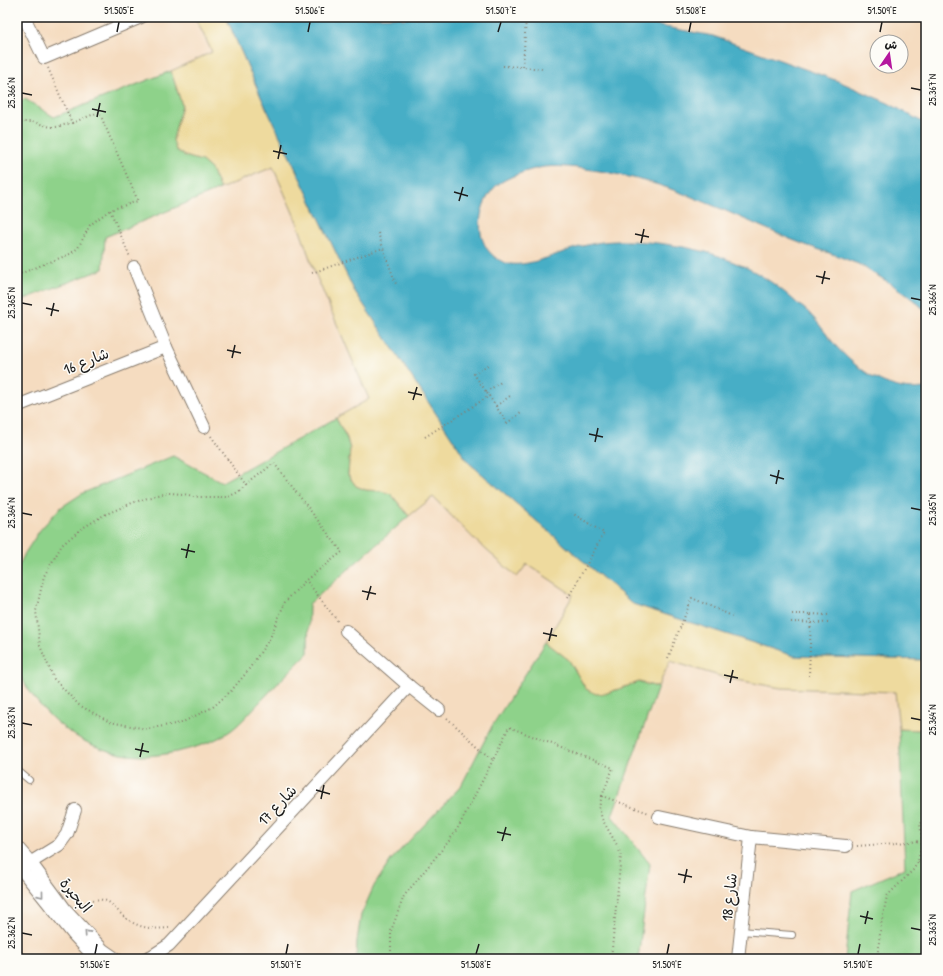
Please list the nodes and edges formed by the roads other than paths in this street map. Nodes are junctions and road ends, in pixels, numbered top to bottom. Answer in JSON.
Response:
{"nodes":[{"id":1,"x":24,"y":17,"type":"edge"},
{"id":2,"x":141,"y":17,"type":"edge"},
{"id":3,"x":134,"y":267,"type":"road end"},
{"id":4,"x":166,"y":347,"type":"junction"},
{"id":5,"x":17,"y":406,"type":"edge"},
{"id":6,"x":204,"y":427,"type":"road end"},
{"id":7,"x":346,"y":631,"type":"road end"},
{"id":8,"x":409,"y":686,"type":"junction"},
{"id":9,"x":439,"y":710,"type":"road end"},
{"id":10,"x":17,"y":770,"type":"edge"},
{"id":11,"x":29,"y":780,"type":"dead end"},
{"id":12,"x":75,"y":810,"type":"dead end"},
{"id":13,"x":659,"y":817,"type":"road end"},
{"id":14,"x":751,"y":837,"type":"junction"},
{"id":15,"x":846,"y":846,"type":"road end"},
{"id":16,"x":17,"y":847,"type":"edge"},
{"id":17,"x":23,"y":865,"type":"edge"},
{"id":18,"x":741,"y":931,"type":"junction"},
{"id":19,"x":792,"y":935,"type":"dead end"},
{"id":20,"x":169,"y":945,"type":"junction"},
{"id":21,"x":96,"y":959,"type":"edge"},
{"id":22,"x":116,"y":959,"type":"edge"},
{"id":23,"x":145,"y":959,"type":"edge"},
{"id":24,"x":162,"y":959,"type":"edge"},
{"id":25,"x":738,"y":959,"type":"edge"}],
"edges":[{"from":1,"to":2,"type":"street"},
{"from":3,"to":4,"type":"street"},
{"from":4,"to":5,"type":"street","name":"شارع 16"},
{"from":4,"to":6,"type":"street"},
{"from":7,"to":8,"type":"street"},
{"from":8,"to":9,"type":"street"},
{"from":8,"to":20,"type":"street","name":"شارع 17"},
{"from":10,"to":11,"type":"lane"},
{"from":12,"to":17,"type":"street"},
{"from":13,"to":14,"type":"street"},
{"from":14,"to":15,"type":"street"},
{"from":14,"to":18,"type":"street","name":"شارع 18"},
{"from":16,"to":17,"type":"street","name":"البحيرة"},
{"from":17,"to":21,"type":"street","name":"البحيرة","one_way":true},
{"from":22,"to":17,"type":"street","name":"البحيرة","one_way":true},
{"from":18,"to":19,"type":"lane"},
{"from":18,"to":25,"type":"street","name":"شارع 18"},
{"from":20,"to":23,"type":"street","name":"شارع 17"},
{"from":20,"to":24,"type":"street","name":"شارع 17"}]}
